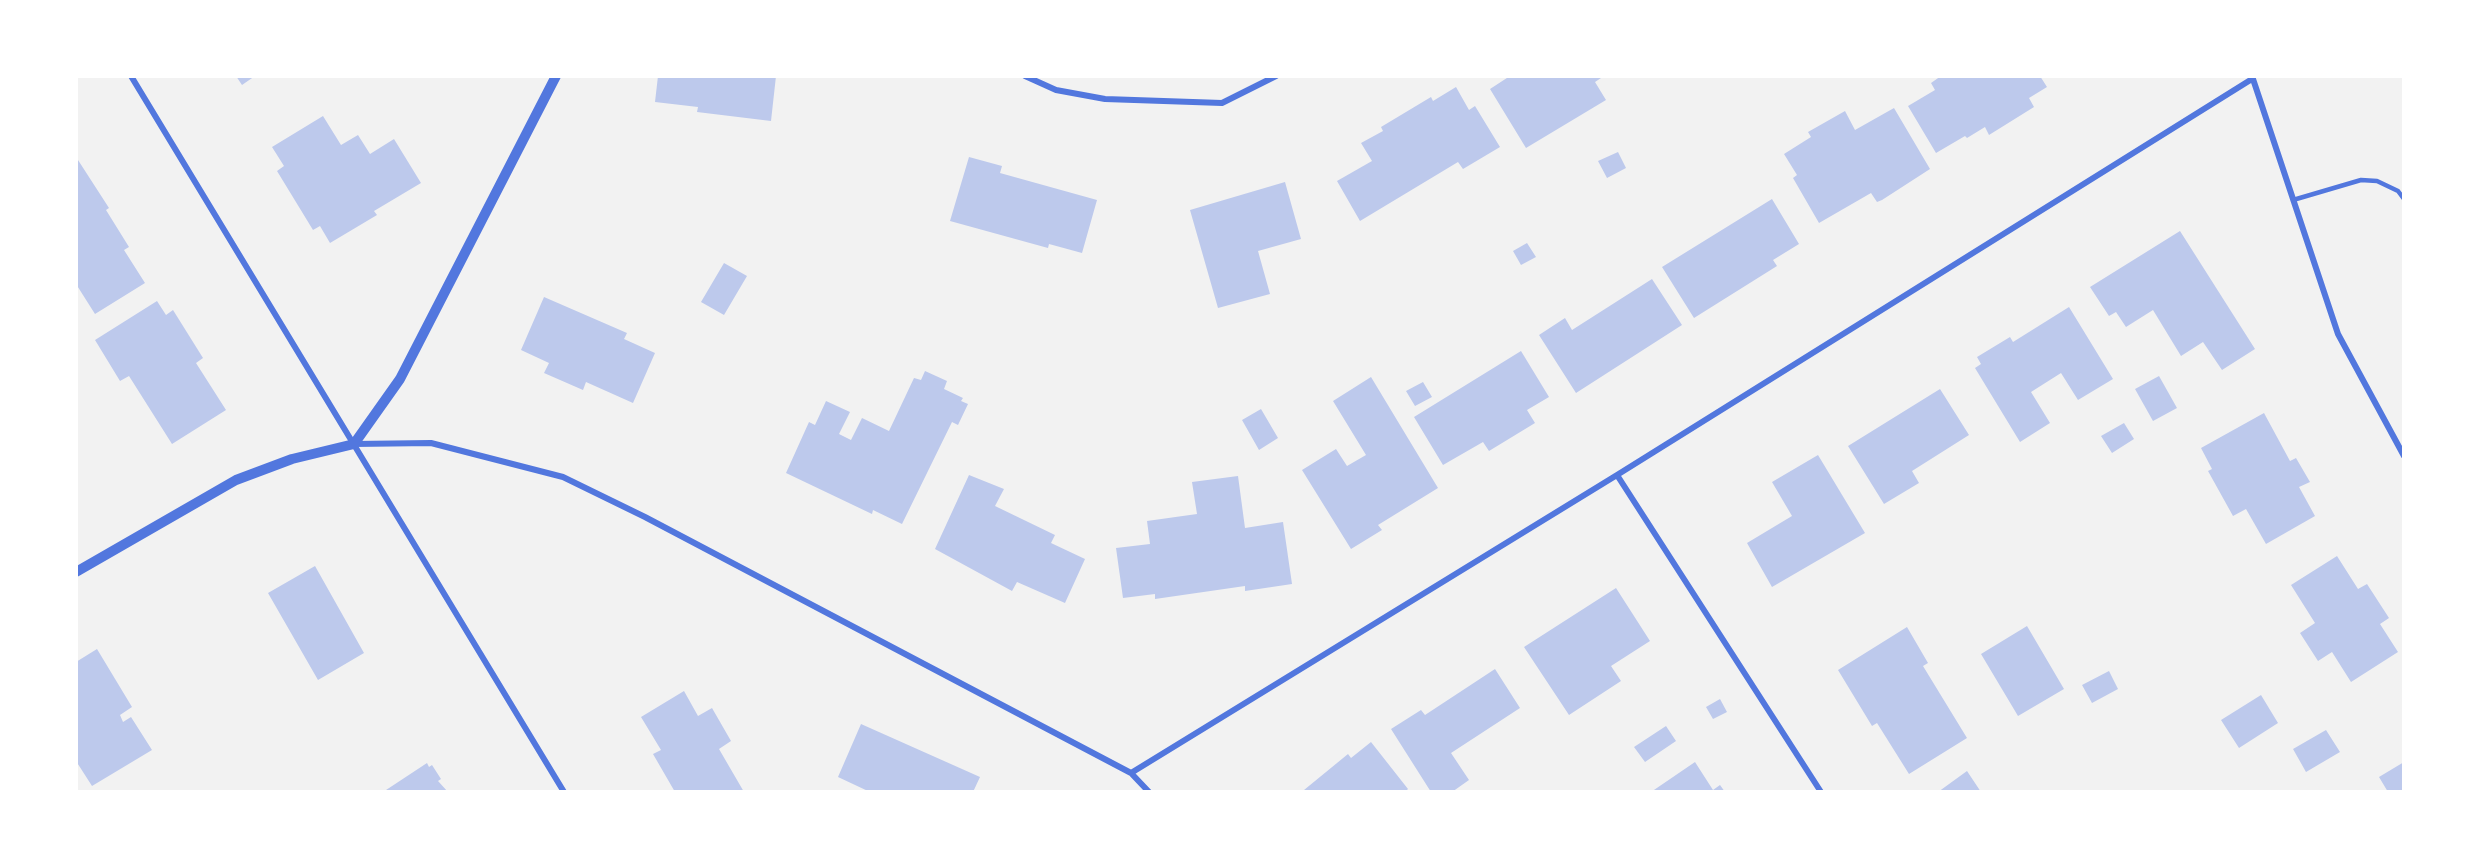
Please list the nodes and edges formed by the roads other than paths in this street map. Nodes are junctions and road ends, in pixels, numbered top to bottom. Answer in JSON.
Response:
{"nodes":[{"id":1,"x":131,"y":76,"type":"edge"},
{"id":2,"x":556,"y":76,"type":"edge"},
{"id":3,"x":1024,"y":76,"type":"edge"},
{"id":4,"x":1276,"y":76,"type":"edge"},
{"id":5,"x":2252,"y":78,"type":"edge"},
{"id":6,"x":2403,"y":199,"type":"edge"},
{"id":7,"x":2293,"y":200,"type":"junction"},
{"id":8,"x":354,"y":444,"type":"junction"},
{"id":9,"x":2403,"y":456,"type":"edge"},
{"id":10,"x":1617,"y":475,"type":"junction"},
{"id":11,"x":76,"y":572,"type":"edge"},
{"id":12,"x":1131,"y":773,"type":"junction"},
{"id":13,"x":564,"y":792,"type":"edge"},
{"id":14,"x":1149,"y":792,"type":"edge"},
{"id":15,"x":1821,"y":792,"type":"edge"}],
"edges":[{"from":1,"to":8,"type":"street"},
{"from":2,"to":8,"type":"street"},
{"from":3,"to":4,"type":"street"},
{"from":5,"to":7,"type":"street"},
{"from":5,"to":10,"type":"street"},
{"from":6,"to":7,"type":"lane"},
{"from":7,"to":9,"type":"street"},
{"from":8,"to":11,"type":"street"},
{"from":8,"to":12,"type":"street"},
{"from":8,"to":13,"type":"street"},
{"from":10,"to":12,"type":"street"},
{"from":10,"to":15,"type":"street"},
{"from":12,"to":14,"type":"street"}]}
